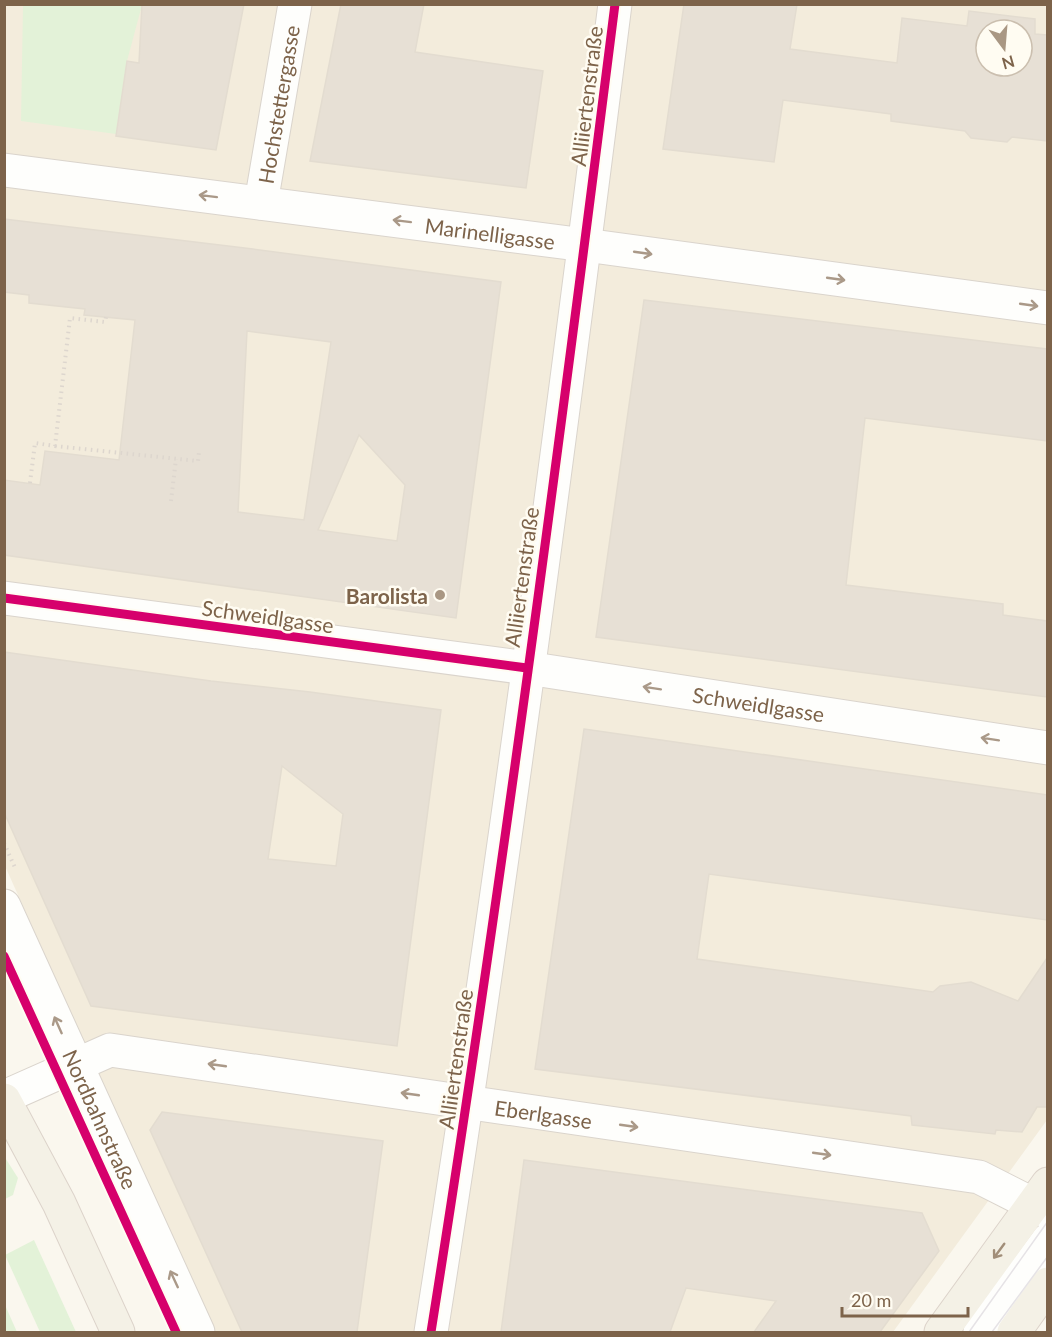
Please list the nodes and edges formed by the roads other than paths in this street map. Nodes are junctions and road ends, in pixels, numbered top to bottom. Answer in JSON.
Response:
{"nodes":[{"id":1,"x":295,"y":4,"type":"edge"},
{"id":2,"x":615,"y":4,"type":"edge"},
{"id":3,"x":4,"y":170,"type":"edge"},
{"id":4,"x":261,"y":203,"type":"junction"},
{"id":5,"x":585,"y":245,"type":"junction"},
{"id":6,"x":1047,"y":308,"type":"edge"},
{"id":7,"x":4,"y":598,"type":"edge"},
{"id":8,"x":527,"y":668,"type":"junction"},
{"id":9,"x":1047,"y":748,"type":"edge"},
{"id":10,"x":4,"y":906,"type":"edge"},
{"id":11,"x":76,"y":1065,"type":"junction"},
{"id":12,"x":4,"y":1099,"type":"edge"},
{"id":13,"x":468,"y":1102,"type":"junction"},
{"id":14,"x":1043,"y":1200,"type":"edge"},
{"id":15,"x":1047,"y":1239,"type":"edge"},
{"id":16,"x":1047,"y":1284,"type":"edge"},
{"id":17,"x":980,"y":1327,"type":"edge"},
{"id":18,"x":118,"y":1332,"type":"edge"},
{"id":19,"x":198,"y":1332,"type":"edge"},
{"id":20,"x":431,"y":1332,"type":"edge"}],
"edges":[{"from":1,"to":4,"type":"street","name":"Hochstettergasse"},
{"from":2,"to":5,"type":"street","name":"Alliiertenstraße"},
{"from":4,"to":3,"type":"street","name":"Marinelligasse","one_way":true},
{"from":5,"to":4,"type":"street","name":"Marinelligasse","one_way":true},
{"from":5,"to":6,"type":"street","name":"Marinelligasse","one_way":true},
{"from":5,"to":8,"type":"street","name":"Alliiertenstraße"},
{"from":7,"to":8,"type":"street","name":"Schweidlgasse"},
{"from":9,"to":8,"type":"street","name":"Schweidlgasse","one_way":true},
{"from":8,"to":13,"type":"street","name":"Alliiertenstraße"},
{"from":11,"to":10,"type":"street","name":"Nordbahnstraße","one_way":true},
{"from":11,"to":12,"type":"street","name":"Eberlgasse"},
{"from":13,"to":11,"type":"street","name":"Eberlgasse","one_way":true},
{"from":19,"to":11,"type":"street","name":"Nordbahnstraße","one_way":true},
{"from":12,"to":18,"type":"main road"},
{"from":13,"to":14,"type":"street","name":"Eberlgasse","one_way":true},
{"from":13,"to":20,"type":"street","name":"Alliiertenstraße"},
{"from":14,"to":17,"type":"main road","one_way":true},
{"from":15,"to":17,"type":"street"},
{"from":16,"to":17,"type":"main road"}]}
